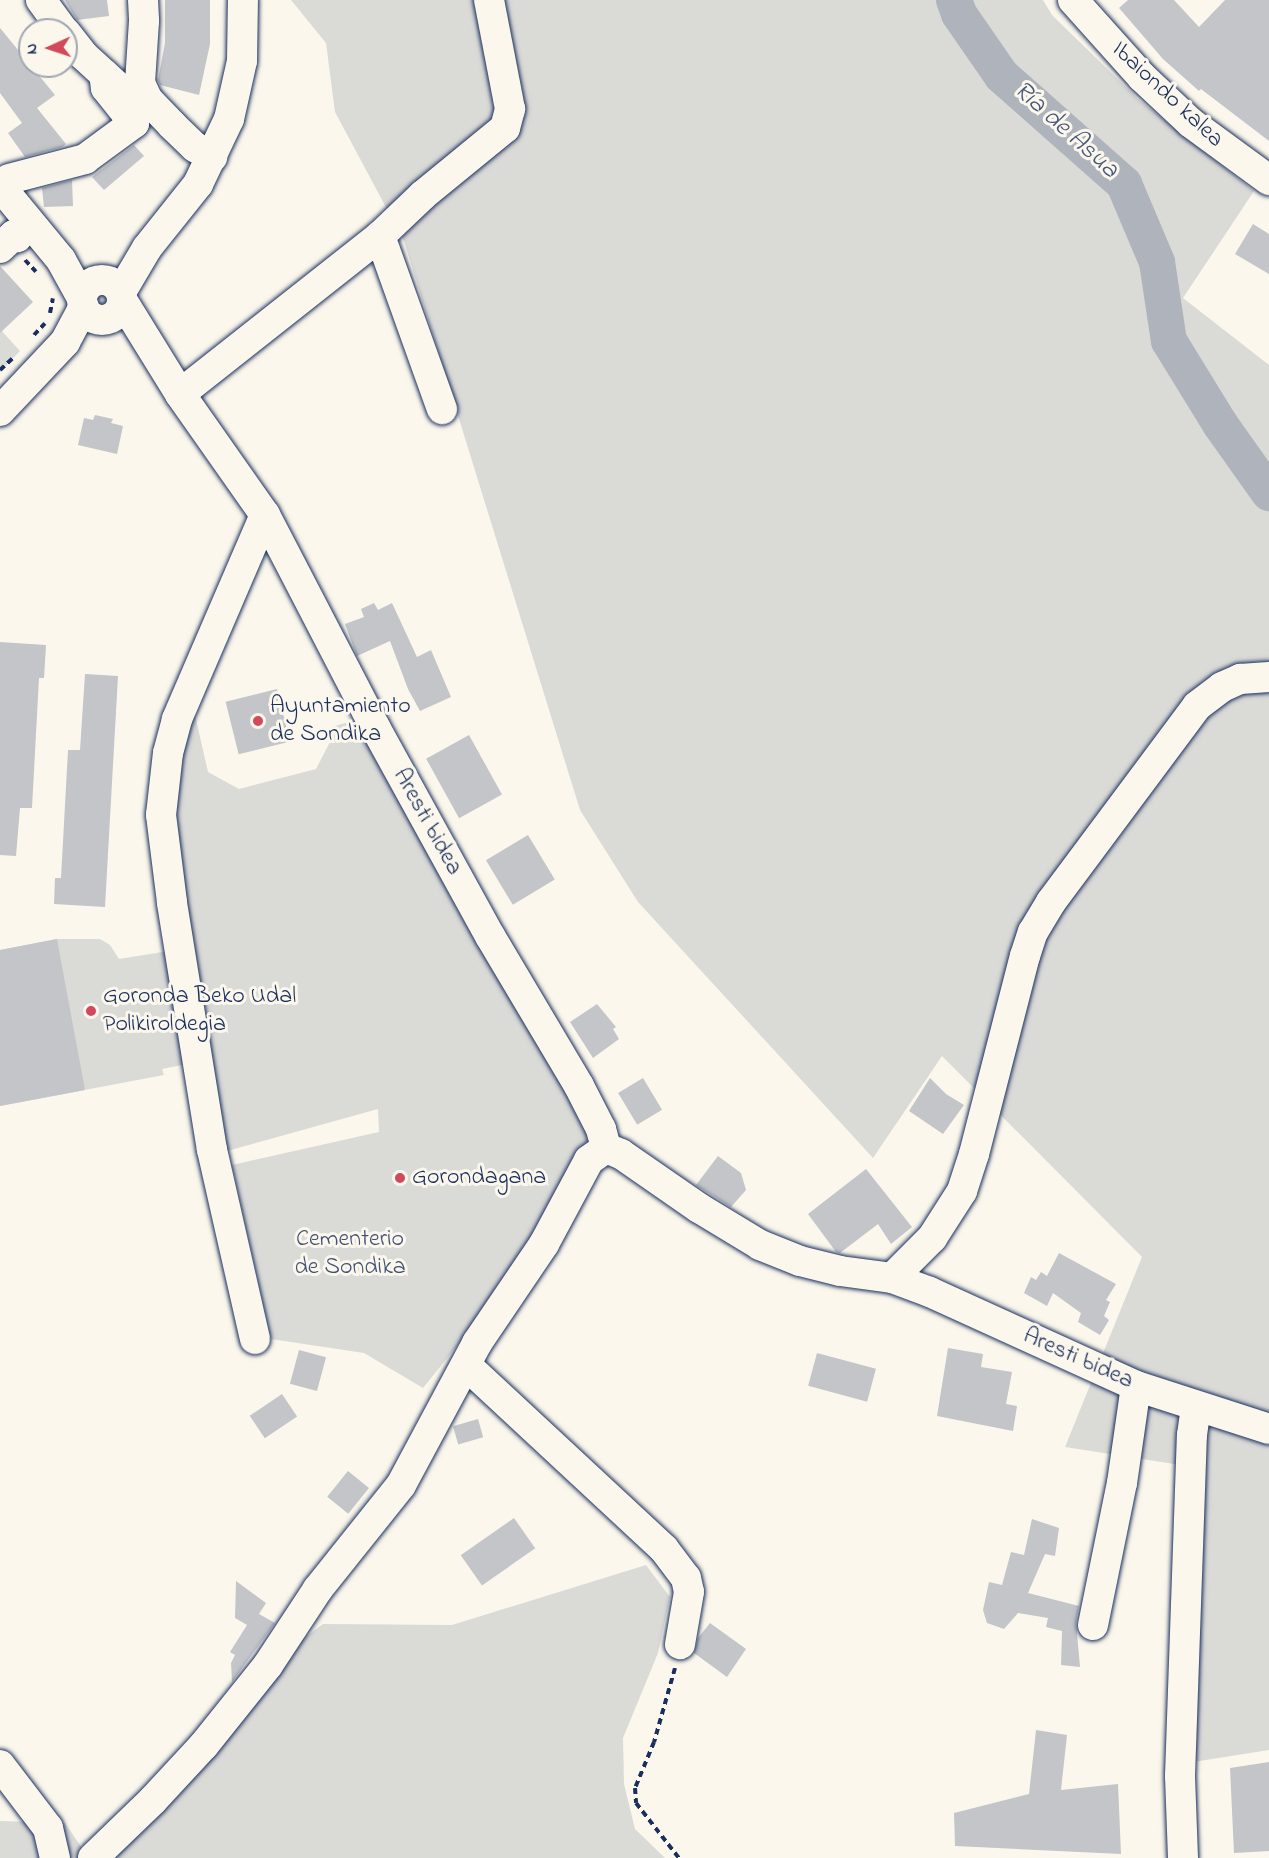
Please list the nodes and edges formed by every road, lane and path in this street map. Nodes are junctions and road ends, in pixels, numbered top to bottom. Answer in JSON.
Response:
{"nodes":[{"id":1,"x":41,"y":0,"type":"edge"},
{"id":2,"x":143,"y":0,"type":"edge"},
{"id":3,"x":243,"y":0,"type":"edge"},
{"id":4,"x":489,"y":0,"type":"edge"},
{"id":5,"x":1073,"y":0,"type":"edge"},
{"id":6,"x":54,"y":18,"type":"edge"},
{"id":7,"x":78,"y":46,"type":"edge"},
{"id":8,"x":212,"y":157,"type":"junction"},
{"id":9,"x":1269,"y":180,"type":"edge"},
{"id":10,"x":4,"y":183,"type":"edge"},
{"id":11,"x":380,"y":236,"type":"junction"},
{"id":12,"x":13,"y":237,"type":"edge"},
{"id":13,"x":52,"y":270,"type":"junction"},
{"id":14,"x":52,"y":294,"type":"dead end"},
{"id":15,"x":103,"y":300,"type":"junction"},
{"id":16,"x":27,"y":343,"type":"dead end"},
{"id":17,"x":20,"y":351,"type":"dead end"},
{"id":18,"x":0,"y":370,"type":"edge"},
{"id":19,"x":180,"y":394,"type":"junction"},
{"id":20,"x":442,"y":409,"type":"dead end"},
{"id":21,"x":0,"y":411,"type":"edge"},
{"id":22,"x":265,"y":515,"type":"junction"},
{"id":23,"x":1269,"y":677,"type":"edge"},
{"id":24,"x":606,"y":1148,"type":"junction"},
{"id":25,"x":892,"y":1278,"type":"junction"},
{"id":26,"x":255,"y":1339,"type":"dead end"},
{"id":27,"x":466,"y":1365,"type":"junction"},
{"id":28,"x":1136,"y":1386,"type":"junction"},
{"id":29,"x":1196,"y":1406,"type":"junction"},
{"id":30,"x":1269,"y":1430,"type":"edge"},
{"id":31,"x":1093,"y":1625,"type":"dead end"},
{"id":32,"x":680,"y":1644,"type":"joint"},
{"id":33,"x":0,"y":1765,"type":"edge"},
{"id":34,"x":55,"y":1858,"type":"edge"},
{"id":35,"x":93,"y":1858,"type":"edge"},
{"id":36,"x":679,"y":1858,"type":"edge"},
{"id":37,"x":1183,"y":1858,"type":"edge"}],
"edges":[{"from":1,"to":6,"type":"street"},
{"from":2,"to":8,"type":"street"},
{"from":3,"to":8,"type":"street"},
{"from":4,"to":11,"type":"street"},
{"from":5,"to":9,"type":"street","name":"Ibaiondo kalea"},
{"from":7,"to":10,"type":"street"},
{"from":8,"to":15,"type":"street"},
{"from":10,"to":12,"type":"street","name":"Aresti bidea"},
{"from":11,"to":19,"type":"street"},
{"from":11,"to":20,"type":"street"},
{"from":12,"to":13,"type":"street","name":"Aresti bidea"},
{"from":12,"to":13,"type":"path"},
{"from":13,"to":15,"type":"street","name":"Aresti bidea"},
{"from":14,"to":16,"type":"path"},
{"from":15,"to":19,"type":"street","name":"Aresti bidea"},
{"from":15,"to":21,"type":"street"},
{"from":17,"to":18,"type":"path"},
{"from":19,"to":22,"type":"street","name":"Aresti bidea"},
{"from":22,"to":24,"type":"street","name":"Aresti bidea"},
{"from":22,"to":26,"type":"street"},
{"from":23,"to":25,"type":"street"},
{"from":24,"to":25,"type":"street","name":"Aresti bidea"},
{"from":24,"to":27,"type":"street"},
{"from":25,"to":28,"type":"street","name":"Aresti bidea"},
{"from":27,"to":32,"type":"street"},
{"from":27,"to":35,"type":"street"},
{"from":28,"to":29,"type":"street","name":"Aresti bidea"},
{"from":28,"to":31,"type":"street"},
{"from":29,"to":30,"type":"street","name":"Aresti bidea"},
{"from":29,"to":37,"type":"street"},
{"from":32,"to":36,"type":"path"},
{"from":33,"to":34,"type":"street"}]}
